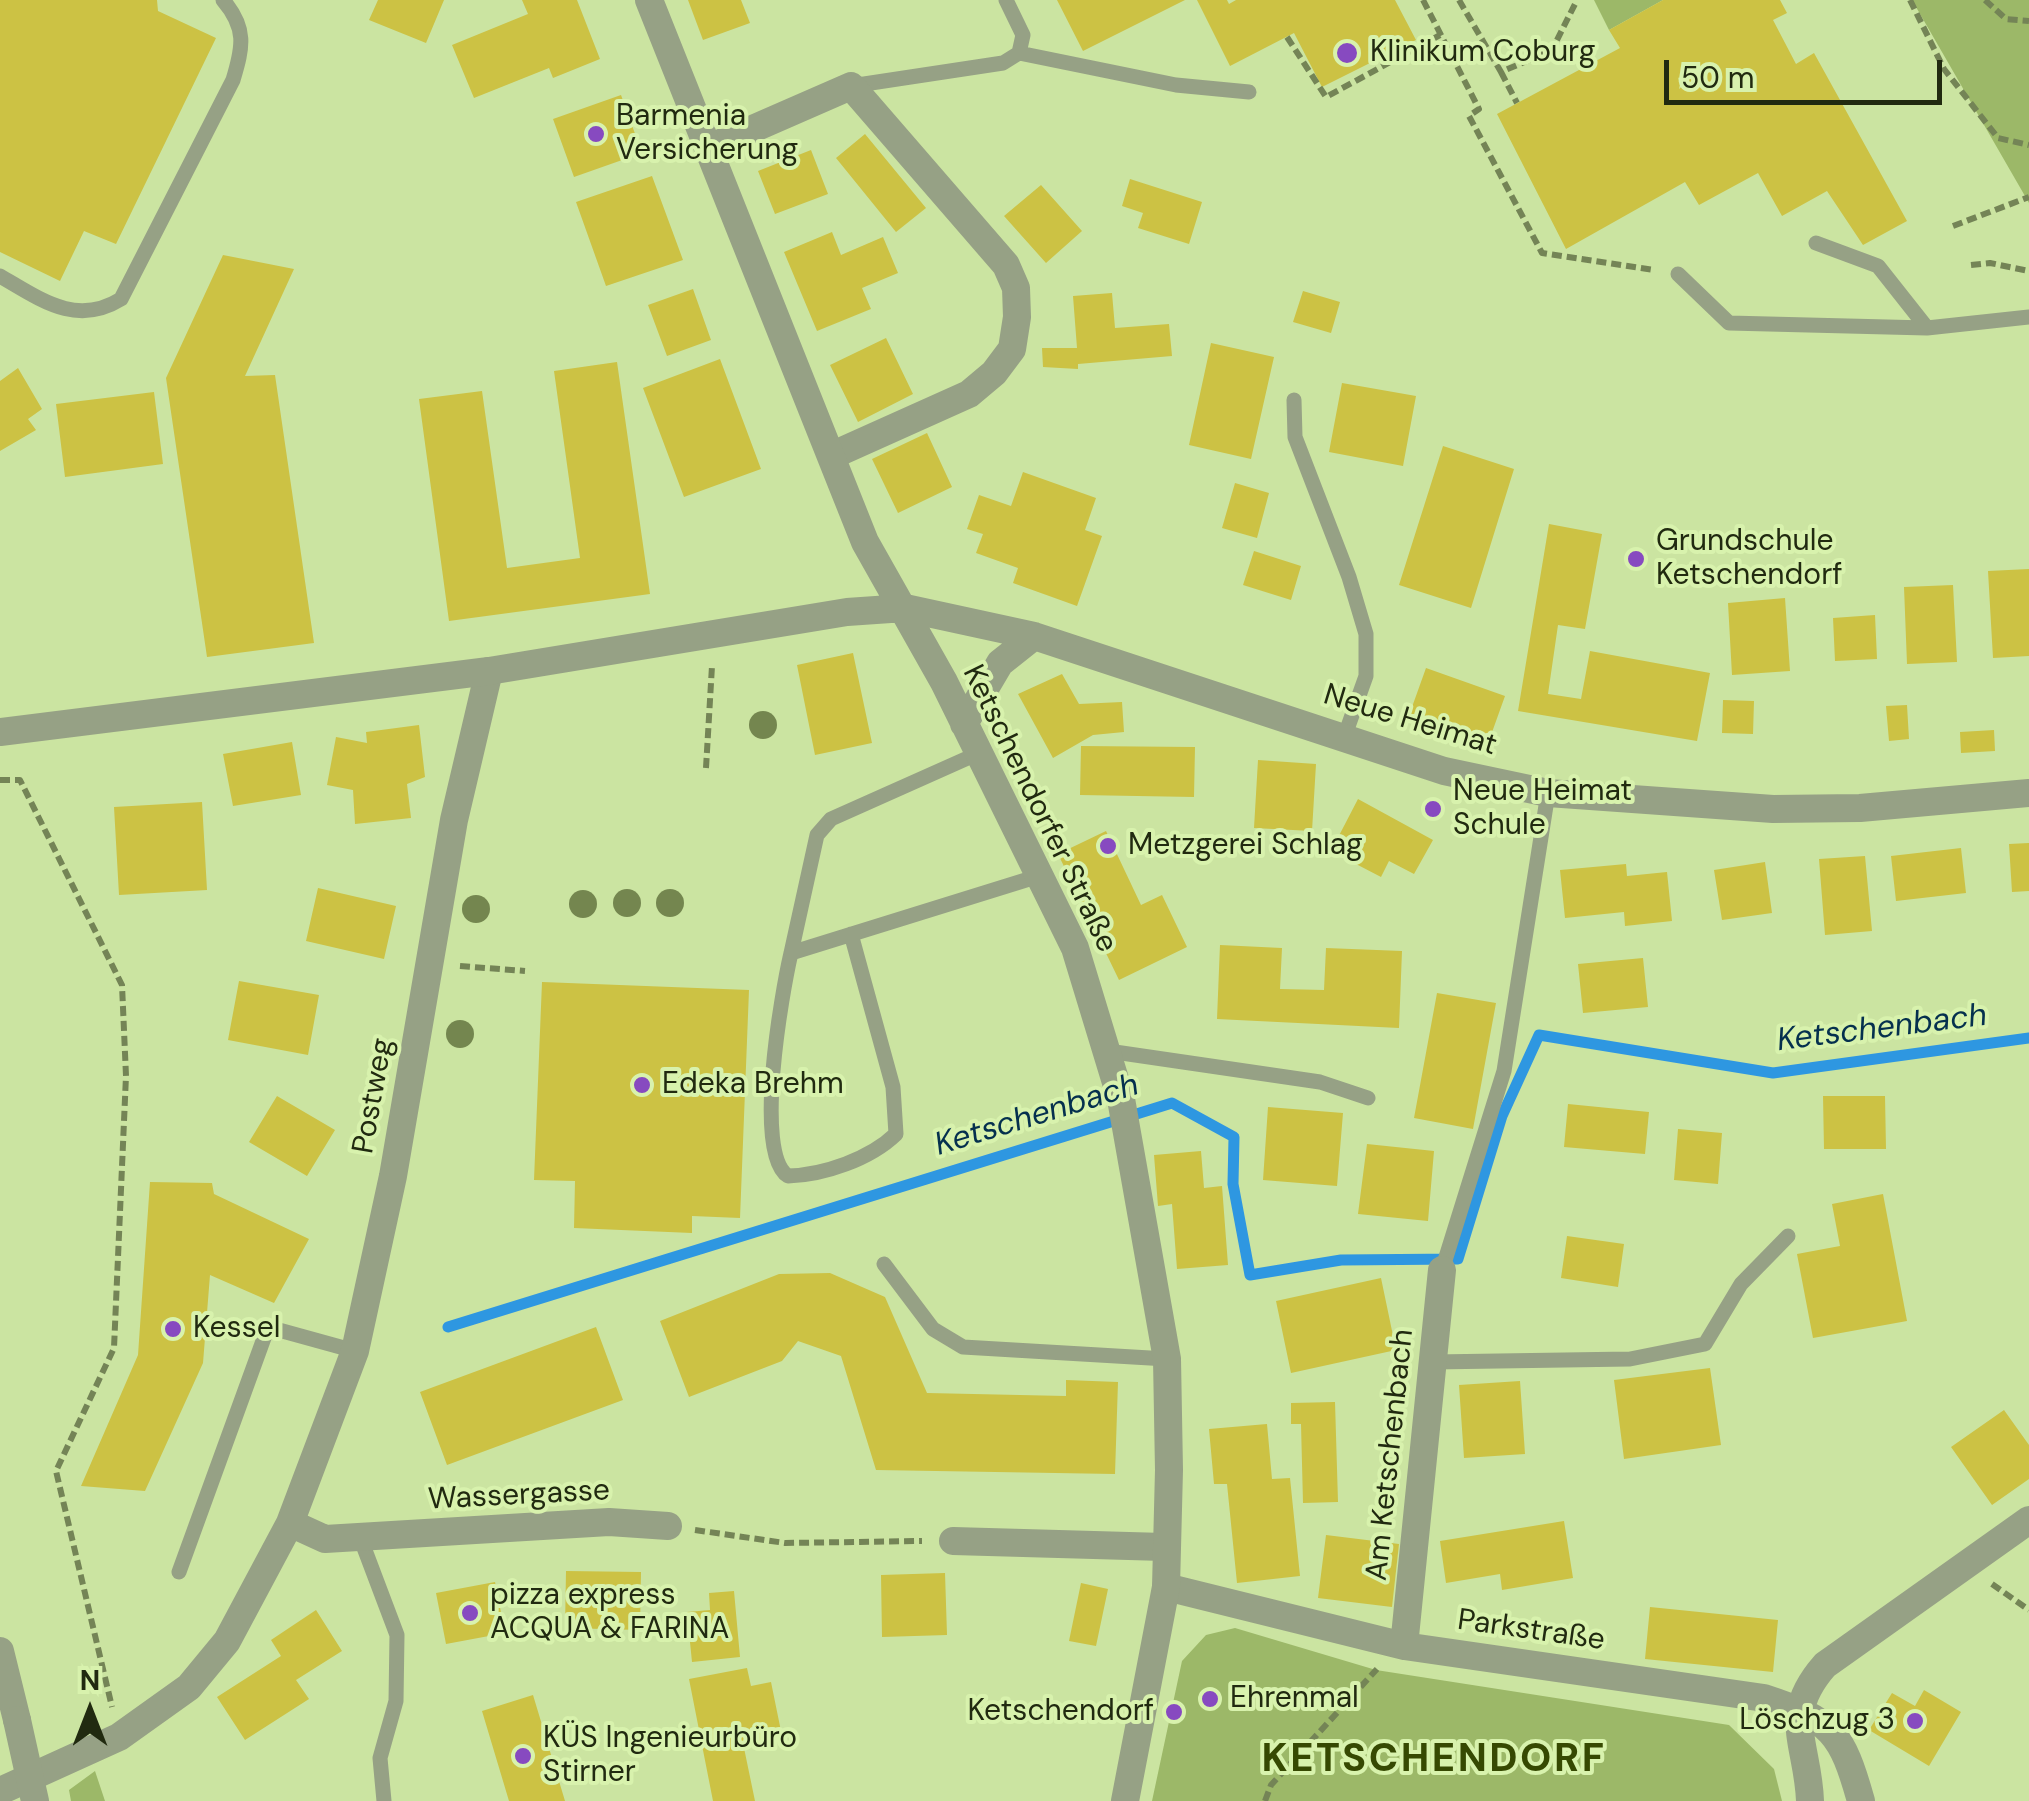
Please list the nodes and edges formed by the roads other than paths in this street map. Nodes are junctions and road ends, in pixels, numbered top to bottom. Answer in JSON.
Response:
{"nodes":[{"id":1,"x":223,"y":0,"type":"edge"},
{"id":2,"x":649,"y":0,"type":"edge"},
{"id":3,"x":1006,"y":0,"type":"edge"},
{"id":4,"x":1020,"y":53,"type":"junction"},
{"id":5,"x":851,"y":86,"type":"junction"},
{"id":6,"x":1249,"y":92,"type":"dead end"},
{"id":7,"x":710,"y":148,"type":"junction"},
{"id":8,"x":1816,"y":243,"type":"dead end"},
{"id":9,"x":1678,"y":274,"type":"road end"},
{"id":10,"x":0,"y":276,"type":"edge"},
{"id":11,"x":2029,"y":316,"type":"edge"},
{"id":12,"x":1927,"y":328,"type":"junction"},
{"id":13,"x":1294,"y":400,"type":"dead end"},
{"id":14,"x":833,"y":455,"type":"junction"},
{"id":15,"x":905,"y":608,"type":"junction"},
{"id":16,"x":1034,"y":636,"type":"junction"},
{"id":17,"x":489,"y":672,"type":"junction"},
{"id":18,"x":964,"y":724,"type":"junction"},
{"id":19,"x":0,"y":732,"type":"edge"},
{"id":20,"x":1344,"y":735,"type":"junction"},
{"id":21,"x":980,"y":753,"type":"junction"},
{"id":22,"x":1548,"y":793,"type":"junction"},
{"id":23,"x":2029,"y":793,"type":"edge"},
{"id":24,"x":1042,"y":876,"type":"junction"},
{"id":25,"x":851,"y":934,"type":"junction"},
{"id":26,"x":791,"y":953,"type":"junction"},
{"id":27,"x":1108,"y":1051,"type":"junction"},
{"id":28,"x":1368,"y":1098,"type":"dead end"},
{"id":29,"x":1788,"y":1236,"type":"dead end"},
{"id":30,"x":884,"y":1264,"type":"dead end"},
{"id":31,"x":1442,"y":1270,"type":"joint"},
{"id":32,"x":355,"y":1352,"type":"junction"},
{"id":33,"x":1166,"y":1360,"type":"junction"},
{"id":34,"x":1433,"y":1362,"type":"junction"},
{"id":35,"x":2029,"y":1520,"type":"edge"},
{"id":36,"x":290,"y":1523,"type":"junction"},
{"id":37,"x":668,"y":1526,"type":"road end"},
{"id":38,"x":360,"y":1537,"type":"junction"},
{"id":39,"x":953,"y":1540,"type":"road end"},
{"id":40,"x":1164,"y":1548,"type":"junction"},
{"id":41,"x":180,"y":1572,"type":"dead end"},
{"id":42,"x":1166,"y":1587,"type":"junction"},
{"id":43,"x":1404,"y":1646,"type":"junction"},
{"id":44,"x":0,"y":1651,"type":"edge"},
{"id":45,"x":1798,"y":1709,"type":"junction"},
{"id":46,"x":0,"y":1791,"type":"edge"},
{"id":47,"x":35,"y":1801,"type":"edge"},
{"id":48,"x":384,"y":1801,"type":"edge"},
{"id":49,"x":1125,"y":1801,"type":"edge"},
{"id":50,"x":1810,"y":1801,"type":"edge"},
{"id":51,"x":1861,"y":1801,"type":"edge"}],
"edges":[{"from":1,"to":10,"type":"lane"},
{"from":2,"to":7,"type":"street","name":"Ketschendorfer Straße"},
{"from":3,"to":4,"type":"lane"},
{"from":4,"to":5,"type":"lane"},
{"from":4,"to":6,"type":"lane"},
{"from":5,"to":7,"type":"street"},
{"from":5,"to":14,"type":"street"},
{"from":7,"to":14,"type":"street","name":"Ketschendorfer Straße"},
{"from":8,"to":12,"type":"lane"},
{"from":9,"to":12,"type":"lane"},
{"from":11,"to":12,"type":"lane"},
{"from":13,"to":20,"type":"lane"},
{"from":14,"to":15,"type":"street","name":"Ketschendorfer Straße"},
{"from":15,"to":16,"type":"street","name":"Neue Heimat"},
{"from":15,"to":17,"type":"street"},
{"from":15,"to":18,"type":"street","name":"Ketschendorfer Straße"},
{"from":16,"to":18,"type":"street"},
{"from":16,"to":20,"type":"street","name":"Neue Heimat"},
{"from":17,"to":19,"type":"street"},
{"from":17,"to":32,"type":"street","name":"Postweg"},
{"from":18,"to":21,"type":"street","name":"Ketschendorfer Straße"},
{"from":20,"to":22,"type":"street","name":"Neue Heimat"},
{"from":21,"to":24,"type":"street","name":"Ketschendorfer Straße"},
{"from":21,"to":26,"type":"lane"},
{"from":22,"to":23,"type":"street","name":"Neue Heimat"},
{"from":22,"to":31,"type":"lane"},
{"from":24,"to":25,"type":"lane"},
{"from":24,"to":27,"type":"street","name":"Ketschendorfer Straße"},
{"from":25,"to":26,"type":"lane"},
{"from":25,"to":26,"type":"lane"},
{"from":27,"to":28,"type":"lane"},
{"from":27,"to":33,"type":"street","name":"Ketschendorfer Straße"},
{"from":29,"to":34,"type":"lane"},
{"from":30,"to":33,"type":"lane"},
{"from":31,"to":34,"type":"street","name":"Am Ketschenbach"},
{"from":32,"to":36,"type":"street","name":"Postweg"},
{"from":32,"to":41,"type":"lane"},
{"from":33,"to":40,"type":"street","name":"Ketschendorfer Straße"},
{"from":34,"to":43,"type":"street","name":"Am Ketschenbach"},
{"from":35,"to":45,"type":"street"},
{"from":36,"to":38,"type":"street","name":"Wassergasse"},
{"from":36,"to":46,"type":"street"},
{"from":37,"to":38,"type":"street","name":"Wassergasse"},
{"from":38,"to":48,"type":"lane"},
{"from":39,"to":40,"type":"street"},
{"from":40,"to":42,"type":"street","name":"Ketschendorfer Straße"},
{"from":42,"to":43,"type":"street","name":"Parkstraße"},
{"from":42,"to":49,"type":"street","name":"Ketschendorfer Straße"},
{"from":43,"to":45,"type":"street","name":"Parkstraße"},
{"from":44,"to":47,"type":"street","bridge":true},
{"from":45,"to":50,"type":"street"},
{"from":45,"to":51,"type":"street"}]}
